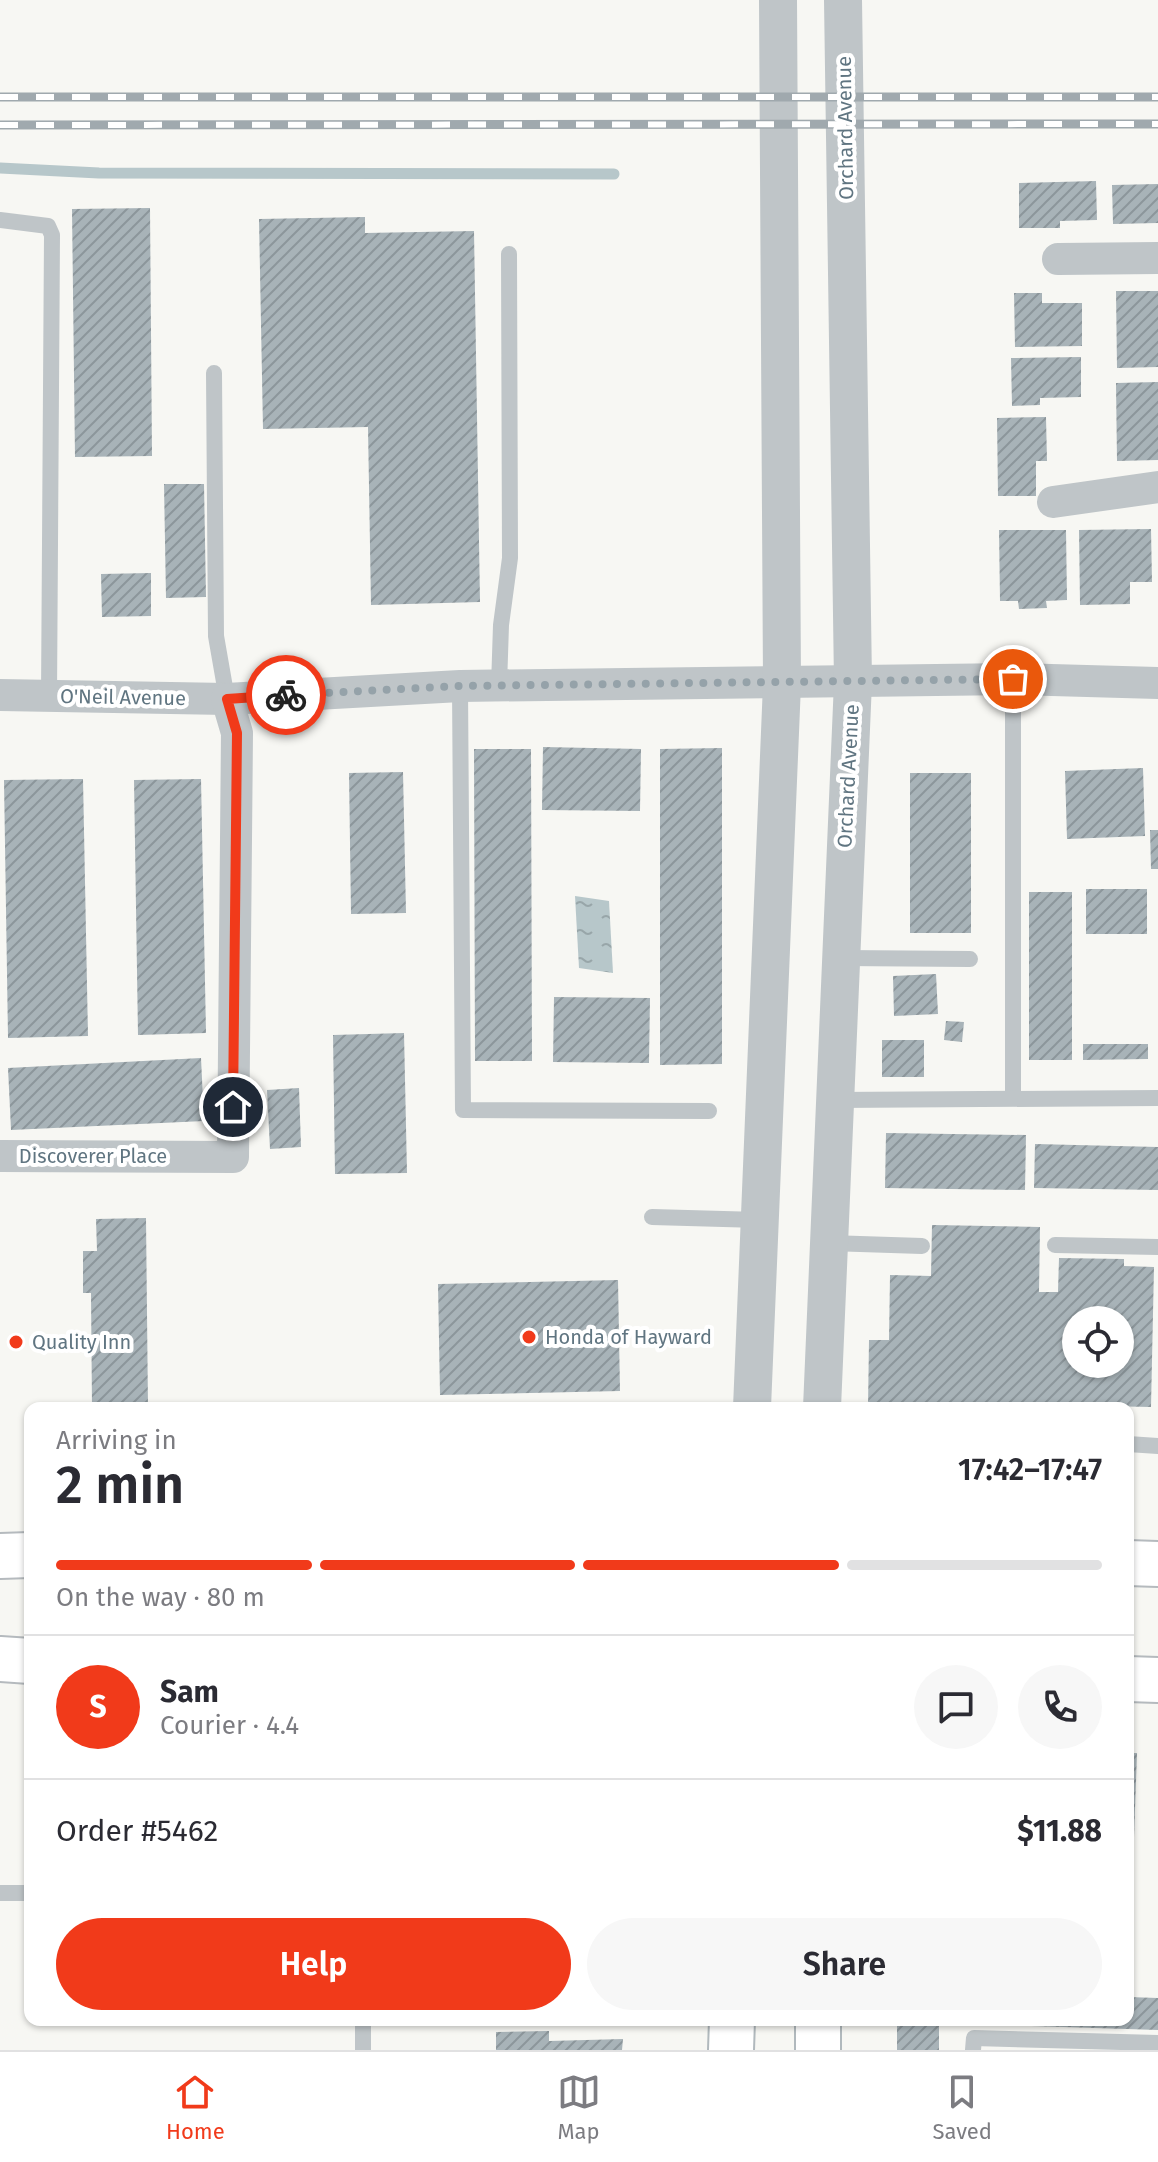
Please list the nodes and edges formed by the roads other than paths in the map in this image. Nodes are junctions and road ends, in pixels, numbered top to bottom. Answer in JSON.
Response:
{"nodes":[{"id":1,"x":778,"y":0,"type":"edge"},
{"id":2,"x":843,"y":0,"type":"edge"},
{"id":3,"x":0,"y":220,"type":"edge"},
{"id":4,"x":509,"y":254,"type":"dead end"},
{"id":5,"x":1158,"y":258,"type":"edge"},
{"id":6,"x":1058,"y":259,"type":"dead end"},
{"id":7,"x":214,"y":373,"type":"dead end"},
{"id":8,"x":1158,"y":487,"type":"edge"},
{"id":9,"x":1053,"y":502,"type":"dead end"},
{"id":10,"x":1013,"y":679,"type":"junction"},
{"id":11,"x":853,"y":682,"type":"junction"},
{"id":12,"x":1158,"y":683,"type":"edge"},
{"id":13,"x":782,"y":684,"type":"junction"},
{"id":14,"x":460,"y":686,"type":"junction"},
{"id":15,"x":499,"y":686,"type":"junction"},
{"id":16,"x":0,"y":695,"type":"edge"},
{"id":17,"x":49,"y":697,"type":"junction"},
{"id":18,"x":227,"y":699,"type":"junction"},
{"id":19,"x":840,"y":958,"type":"junction"},
{"id":20,"x":970,"y":959,"type":"dead end"},
{"id":21,"x":1013,"y":1097,"type":"junction"},
{"id":22,"x":1158,"y":1098,"type":"edge"},
{"id":23,"x":835,"y":1100,"type":"junction"},
{"id":24,"x":709,"y":1111,"type":"dead end"},
{"id":25,"x":0,"y":1156,"type":"edge"},
{"id":26,"x":652,"y":1217,"type":"dead end"},
{"id":27,"x":759,"y":1220,"type":"junction"},
{"id":28,"x":829,"y":1243,"type":"junction"},
{"id":29,"x":1055,"y":1245,"type":"dead end"},
{"id":30,"x":922,"y":1246,"type":"dead end"},
{"id":31,"x":1158,"y":1247,"type":"edge"},
{"id":32,"x":752,"y":1402,"type":"edge"},
{"id":33,"x":822,"y":1402,"type":"edge"},
{"id":34,"x":1134,"y":1444,"type":"edge"},
{"id":35,"x":1158,"y":1446,"type":"edge"},
{"id":36,"x":24,"y":1555,"type":"edge"},
{"id":37,"x":0,"y":1556,"type":"edge"},
{"id":38,"x":1134,"y":1563,"type":"edge"},
{"id":39,"x":1158,"y":1564,"type":"edge"},
{"id":40,"x":0,"y":1659,"type":"edge"},
{"id":41,"x":24,"y":1661,"type":"edge"},
{"id":42,"x":1134,"y":1679,"type":"edge"},
{"id":43,"x":1158,"y":1680,"type":"edge"},
{"id":44,"x":0,"y":1893,"type":"edge"},
{"id":45,"x":24,"y":1893,"type":"edge"},
{"id":46,"x":363,"y":2026,"type":"edge"},
{"id":47,"x":732,"y":2026,"type":"edge"},
{"id":48,"x":818,"y":2026,"type":"edge"},
{"id":49,"x":1158,"y":2043,"type":"edge"},
{"id":50,"x":363,"y":2050,"type":"edge"},
{"id":51,"x":731,"y":2050,"type":"edge"},
{"id":52,"x":818,"y":2050,"type":"edge"},
{"id":53,"x":973,"y":2050,"type":"edge"}],
"edges":[{"from":1,"to":13,"type":"street"},
{"from":2,"to":11,"type":"street","name":"Orchard Avenue"},
{"from":3,"to":17,"type":"lane"},
{"from":4,"to":15,"type":"lane"},
{"from":5,"to":6,"type":"street"},
{"from":7,"to":18,"type":"lane"},
{"from":8,"to":9,"type":"street"},
{"from":10,"to":11,"type":"street","name":"O'Neil Avenue"},
{"from":10,"to":12,"type":"street","name":"O'Neil Avenue"},
{"from":10,"to":21,"type":"lane"},
{"from":11,"to":13,"type":"street","name":"O'Neil Avenue"},
{"from":11,"to":19,"type":"street","name":"Orchard Avenue"},
{"from":13,"to":15,"type":"street","name":"O'Neil Avenue"},
{"from":13,"to":27,"type":"street"},
{"from":14,"to":15,"type":"street","name":"O'Neil Avenue"},
{"from":14,"to":18,"type":"street","name":"O'Neil Avenue"},
{"from":14,"to":24,"type":"lane"},
{"from":16,"to":17,"type":"street","name":"O'Neil Avenue"},
{"from":17,"to":18,"type":"street","name":"O'Neil Avenue"},
{"from":18,"to":25,"type":"street","name":"Discoverer Place"},
{"from":19,"to":20,"type":"lane"},
{"from":19,"to":23,"type":"street","name":"Orchard Avenue"},
{"from":21,"to":22,"type":"lane"},
{"from":21,"to":23,"type":"lane"},
{"from":23,"to":28,"type":"street","name":"Orchard Avenue"},
{"from":26,"to":27,"type":"lane"},
{"from":27,"to":32,"type":"street"},
{"from":28,"to":30,"type":"lane"},
{"from":28,"to":33,"type":"street","name":"Orchard Avenue"},
{"from":29,"to":31,"type":"lane"},
{"from":34,"to":35,"type":"lane"},
{"from":36,"to":37,"type":"main road"},
{"from":38,"to":39,"type":"main road"},
{"from":40,"to":41,"type":"main road"},
{"from":42,"to":43,"type":"main road"},
{"from":44,"to":45,"type":"lane"},
{"from":46,"to":50,"type":"lane"},
{"from":47,"to":51,"type":"main road"},
{"from":48,"to":52,"type":"main road"},
{"from":49,"to":53,"type":"lane"}]}
